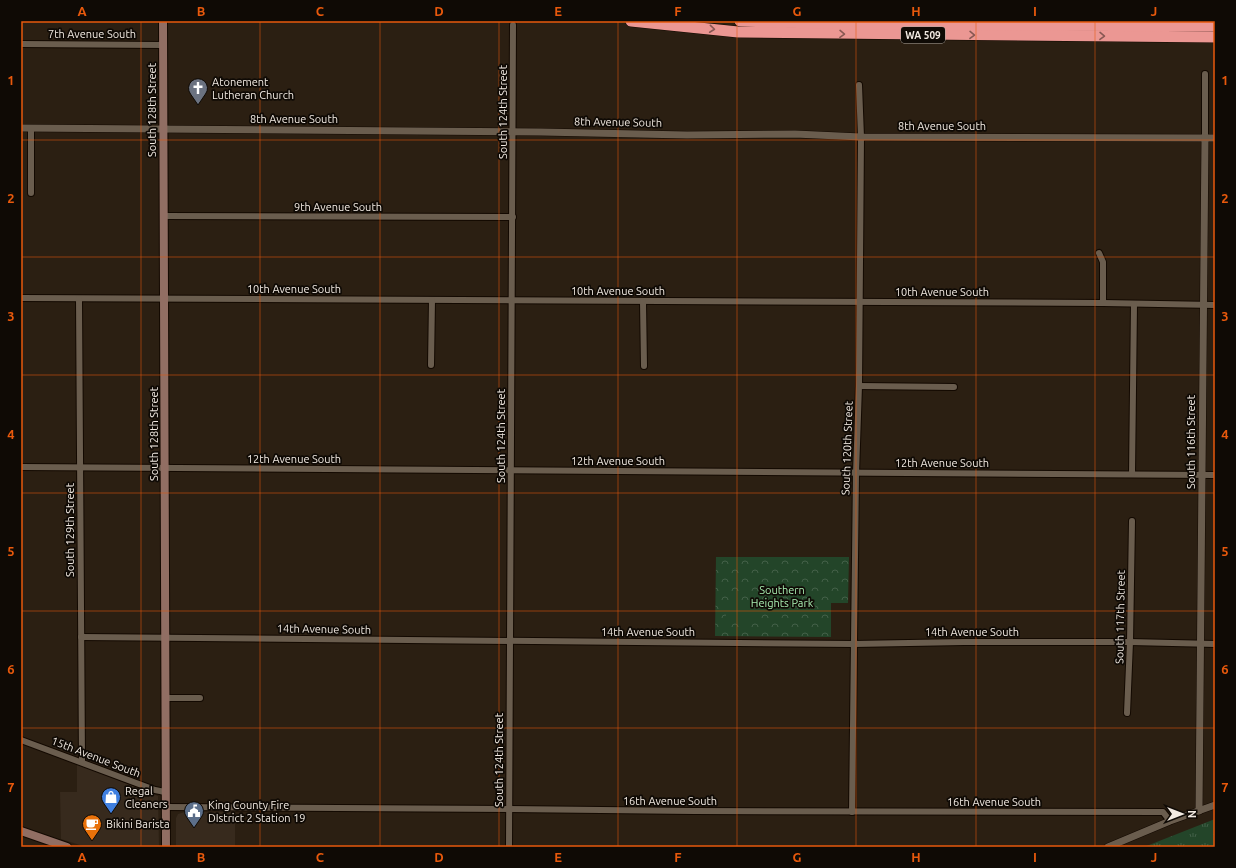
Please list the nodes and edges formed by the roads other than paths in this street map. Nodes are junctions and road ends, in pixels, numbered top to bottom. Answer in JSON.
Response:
{"nodes":[{"id":1,"x":163,"y":21,"type":"edge"},
{"id":2,"x":632,"y":21,"type":"edge"},
{"id":3,"x":740,"y":21,"type":"edge"},
{"id":4,"x":513,"y":25,"type":"dead end"},
{"id":5,"x":1215,"y":26,"type":"edge"},
{"id":6,"x":1215,"y":37,"type":"edge"},
{"id":7,"x":21,"y":44,"type":"edge"},
{"id":8,"x":163,"y":45,"type":"junction"},
{"id":9,"x":1205,"y":74,"type":"dead end"},
{"id":10,"x":860,"y":85,"type":"dead end"},
{"id":11,"x":21,"y":128,"type":"edge"},
{"id":12,"x":31,"y":128,"type":"junction"},
{"id":13,"x":162,"y":130,"type":"junction"},
{"id":14,"x":513,"y":132,"type":"junction"},
{"id":15,"x":861,"y":137,"type":"junction"},
{"id":16,"x":1205,"y":138,"type":"junction"},
{"id":17,"x":1215,"y":138,"type":"edge"},
{"id":18,"x":31,"y":193,"type":"dead end"},
{"id":19,"x":164,"y":216,"type":"junction"},
{"id":20,"x":513,"y":217,"type":"junction"},
{"id":21,"x":1099,"y":253,"type":"dead end"},
{"id":22,"x":21,"y":298,"type":"edge"},
{"id":23,"x":164,"y":298,"type":"junction"},
{"id":24,"x":79,"y":299,"type":"junction"},
{"id":25,"x":432,"y":300,"type":"junction"},
{"id":26,"x":511,"y":301,"type":"junction"},
{"id":27,"x":643,"y":302,"type":"junction"},
{"id":28,"x":859,"y":302,"type":"junction"},
{"id":29,"x":1102,"y":303,"type":"junction"},
{"id":30,"x":1134,"y":304,"type":"junction"},
{"id":31,"x":1203,"y":304,"type":"junction"},
{"id":32,"x":1215,"y":304,"type":"edge"},
{"id":33,"x":431,"y":365,"type":"dead end"},
{"id":34,"x":644,"y":366,"type":"dead end"},
{"id":35,"x":859,"y":386,"type":"junction"},
{"id":36,"x":954,"y":387,"type":"dead end"},
{"id":37,"x":21,"y":467,"type":"edge"},
{"id":38,"x":80,"y":468,"type":"junction"},
{"id":39,"x":165,"y":469,"type":"junction"},
{"id":40,"x":511,"y":470,"type":"junction"},
{"id":41,"x":856,"y":473,"type":"junction"},
{"id":42,"x":1132,"y":474,"type":"junction"},
{"id":43,"x":1201,"y":475,"type":"junction"},
{"id":44,"x":1215,"y":475,"type":"edge"},
{"id":45,"x":1132,"y":521,"type":"dead end"},
{"id":46,"x":81,"y":637,"type":"junction"},
{"id":47,"x":165,"y":638,"type":"junction"},
{"id":48,"x":510,"y":641,"type":"junction"},
{"id":49,"x":1130,"y":642,"type":"junction"},
{"id":50,"x":1200,"y":643,"type":"junction"},
{"id":51,"x":854,"y":644,"type":"junction"},
{"id":52,"x":1215,"y":644,"type":"edge"},
{"id":53,"x":166,"y":698,"type":"junction"},
{"id":54,"x":200,"y":698,"type":"dead end"},
{"id":55,"x":1127,"y":713,"type":"dead end"},
{"id":56,"x":21,"y":740,"type":"edge"},
{"id":57,"x":82,"y":762,"type":"junction"},
{"id":58,"x":165,"y":792,"type":"junction"},
{"id":59,"x":1215,"y":805,"type":"edge"},
{"id":60,"x":166,"y":807,"type":"junction"},
{"id":61,"x":509,"y":809,"type":"junction"},
{"id":62,"x":1199,"y":811,"type":"junction"},
{"id":63,"x":852,"y":812,"type":"junction"},
{"id":64,"x":1170,"y":821,"type":"junction"},
{"id":65,"x":21,"y":831,"type":"edge"},
{"id":66,"x":66,"y":847,"type":"edge"},
{"id":67,"x":166,"y":847,"type":"edge"},
{"id":68,"x":509,"y":847,"type":"edge"},
{"id":69,"x":1110,"y":847,"type":"edge"}],
"edges":[{"from":1,"to":8,"type":"main road","name":"South 128th Street"},
{"from":2,"to":6,"type":"highway","number":"WA 509","one_way":true},
{"from":3,"to":5,"type":"highway","number":"WA 509"},
{"from":4,"to":14,"type":"street","name":"South 124th Street"},
{"from":7,"to":8,"type":"street","name":"7th Avenue South"},
{"from":8,"to":13,"type":"main road","name":"South 128th Street"},
{"from":9,"to":16,"type":"street","name":"South 116th Street"},
{"from":10,"to":15,"type":"street","name":"South 120th Street"},
{"from":11,"to":12,"type":"street","name":"8th Avenue South"},
{"from":12,"to":13,"type":"street","name":"8th Avenue South"},
{"from":12,"to":18,"type":"street"},
{"from":13,"to":14,"type":"street","name":"8th Avenue South"},
{"from":13,"to":19,"type":"main road","name":"South 128th Street"},
{"from":14,"to":15,"type":"street","name":"8th Avenue South"},
{"from":14,"to":20,"type":"street","name":"South 124th Street"},
{"from":15,"to":16,"type":"street","name":"8th Avenue South"},
{"from":15,"to":28,"type":"street","name":"South 120th Street"},
{"from":16,"to":17,"type":"street","name":"8th Avenue South"},
{"from":16,"to":31,"type":"street","name":"South 116th Street"},
{"from":19,"to":20,"type":"street","name":"9th Avenue South"},
{"from":19,"to":23,"type":"main road","name":"South 128th Street"},
{"from":20,"to":26,"type":"street","name":"South 124th Street"},
{"from":21,"to":29,"type":"street"},
{"from":22,"to":24,"type":"street","name":"10th Avenue South"},
{"from":23,"to":24,"type":"street","name":"10th Avenue South"},
{"from":23,"to":25,"type":"street","name":"10th Avenue South"},
{"from":23,"to":39,"type":"main road","name":"South 128th Street"},
{"from":24,"to":38,"type":"street","name":"South 129th Street"},
{"from":25,"to":26,"type":"street","name":"10th Avenue South"},
{"from":25,"to":33,"type":"street"},
{"from":26,"to":27,"type":"street","name":"10th Avenue South"},
{"from":26,"to":40,"type":"street","name":"South 124th Street"},
{"from":27,"to":28,"type":"street","name":"10th Avenue South"},
{"from":27,"to":34,"type":"street"},
{"from":28,"to":29,"type":"street","name":"10th Avenue South"},
{"from":28,"to":35,"type":"street","name":"South 120th Street"},
{"from":29,"to":30,"type":"street","name":"10th Avenue South"},
{"from":30,"to":31,"type":"street","name":"10th Avenue South"},
{"from":30,"to":42,"type":"street"},
{"from":31,"to":32,"type":"street","name":"10th Avenue South"},
{"from":31,"to":43,"type":"street","name":"South 116th Street"},
{"from":35,"to":36,"type":"street"},
{"from":35,"to":41,"type":"street","name":"South 120th Street"},
{"from":37,"to":38,"type":"street","name":"12th Avenue South"},
{"from":38,"to":39,"type":"street","name":"12th Avenue South"},
{"from":38,"to":46,"type":"street","name":"South 129th Street"},
{"from":39,"to":40,"type":"street","name":"12th Avenue South"},
{"from":39,"to":47,"type":"main road","name":"South 128th Street"},
{"from":40,"to":41,"type":"street","name":"12th Avenue South"},
{"from":40,"to":48,"type":"street","name":"South 124th Street"},
{"from":41,"to":42,"type":"street","name":"12th Avenue South"},
{"from":41,"to":51,"type":"street","name":"South 120th Street"},
{"from":42,"to":43,"type":"street","name":"12th Avenue South"},
{"from":43,"to":44,"type":"street","name":"12th Avenue South"},
{"from":43,"to":50,"type":"street","name":"South 116th Street"},
{"from":45,"to":49,"type":"street","name":"South 117th Street"},
{"from":46,"to":47,"type":"street","name":"14th Avenue South"},
{"from":46,"to":57,"type":"street","name":"South 129th Street"},
{"from":47,"to":48,"type":"street","name":"14th Avenue South"},
{"from":47,"to":53,"type":"main road","name":"South 128th Street"},
{"from":48,"to":51,"type":"street","name":"14th Avenue South"},
{"from":48,"to":61,"type":"street","name":"South 124th Street"},
{"from":49,"to":50,"type":"street","name":"14th Avenue South"},
{"from":49,"to":51,"type":"street","name":"14th Avenue South"},
{"from":49,"to":55,"type":"street","name":"South 117th Street"},
{"from":50,"to":52,"type":"street","name":"14th Avenue South"},
{"from":50,"to":62,"type":"street","name":"South 116th Street"},
{"from":51,"to":63,"type":"street","name":"South 120th Street"},
{"from":53,"to":54,"type":"street"},
{"from":53,"to":58,"type":"main road","name":"South 128th Street"},
{"from":56,"to":57,"type":"street","name":"15th Avenue South"},
{"from":57,"to":58,"type":"street","name":"15th Avenue South"},
{"from":58,"to":60,"type":"main road","name":"South 128th Street"},
{"from":59,"to":62,"type":"street"},
{"from":60,"to":61,"type":"street","name":"16th Avenue South"},
{"from":60,"to":67,"type":"main road","name":"South 128th Street"},
{"from":61,"to":63,"type":"street","name":"16th Avenue South"},
{"from":61,"to":68,"type":"street","name":"South 124th Street"},
{"from":62,"to":64,"type":"street"},
{"from":63,"to":64,"type":"street","name":"16th Avenue South"},
{"from":64,"to":69,"type":"street"},
{"from":65,"to":66,"type":"main road"}]}
